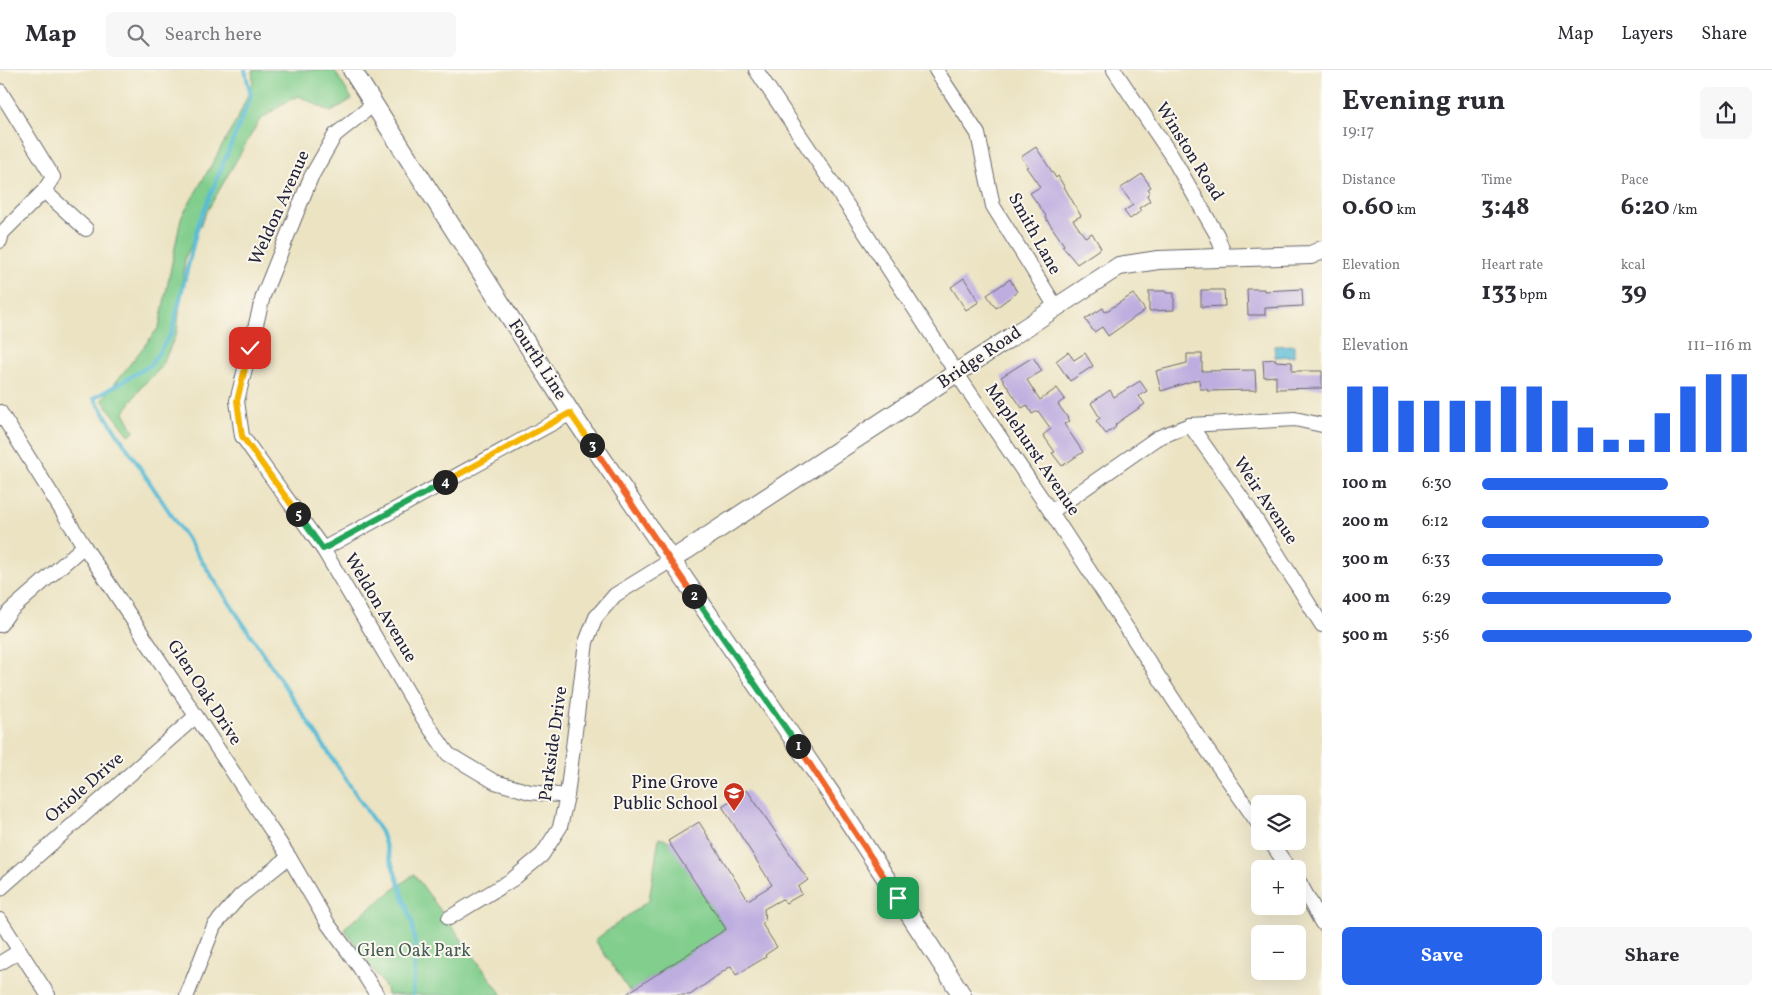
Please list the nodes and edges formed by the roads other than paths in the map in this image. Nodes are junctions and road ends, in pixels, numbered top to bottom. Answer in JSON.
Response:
{"nodes":[{"id":1,"x":352,"y":70,"type":"edge"},
{"id":2,"x":756,"y":70,"type":"edge"},
{"id":3,"x":936,"y":70,"type":"edge"},
{"id":4,"x":1114,"y":70,"type":"edge"},
{"id":5,"x":0,"y":91,"type":"edge"},
{"id":6,"x":374,"y":104,"type":"junction"},
{"id":7,"x":44,"y":191,"type":"junction"},
{"id":8,"x":86,"y":229,"type":"dead end"},
{"id":9,"x":0,"y":241,"type":"edge"},
{"id":10,"x":1322,"y":250,"type":"edge"},
{"id":11,"x":1225,"y":257,"type":"junction"},
{"id":12,"x":1056,"y":307,"type":"junction"},
{"id":13,"x":957,"y":374,"type":"junction"},
{"id":14,"x":0,"y":412,"type":"edge"},
{"id":15,"x":570,"y":413,"type":"junction"},
{"id":16,"x":1190,"y":424,"type":"junction"},
{"id":17,"x":1322,"y":425,"type":"edge"},
{"id":18,"x":1051,"y":512,"type":"junction"},
{"id":19,"x":84,"y":546,"type":"junction"},
{"id":20,"x":323,"y":549,"type":"junction"},
{"id":21,"x":670,"y":561,"type":"junction"},
{"id":22,"x":0,"y":625,"type":"edge"},
{"id":23,"x":1322,"y":625,"type":"edge"},
{"id":24,"x":196,"y":716,"type":"junction"},
{"id":25,"x":567,"y":796,"type":"junction"},
{"id":26,"x":1251,"y":813,"type":"edge"},
{"id":27,"x":289,"y":857,"type":"junction"},
{"id":28,"x":0,"y":889,"type":"edge"},
{"id":29,"x":1306,"y":895,"type":"edge"},
{"id":30,"x":449,"y":918,"type":"dead end"},
{"id":31,"x":0,"y":920,"type":"edge"},
{"id":32,"x":1322,"y":924,"type":"edge"},
{"id":33,"x":20,"y":951,"type":"junction"},
{"id":34,"x":0,"y":963,"type":"edge"},
{"id":35,"x":956,"y":993,"type":"edge"},
{"id":36,"x":48,"y":995,"type":"edge"},
{"id":37,"x":187,"y":995,"type":"edge"},
{"id":38,"x":377,"y":995,"type":"edge"}],
"edges":[{"from":1,"to":6,"type":"street","name":"Fourth Line"},
{"from":2,"to":13,"type":"street","name":"Maplehurst Avenue"},
{"from":3,"to":12,"type":"street","name":"Smith Lane"},
{"from":4,"to":11,"type":"street","name":"Winston Road"},
{"from":5,"to":7,"type":"street"},
{"from":6,"to":15,"type":"street","name":"Fourth Line"},
{"from":6,"to":20,"type":"street","name":"Weldon Avenue"},
{"from":7,"to":8,"type":"street"},
{"from":7,"to":9,"type":"street"},
{"from":10,"to":11,"type":"street","name":"Bridge Road"},
{"from":11,"to":12,"type":"street","name":"Bridge Road"},
{"from":12,"to":13,"type":"street","name":"Bridge Road"},
{"from":13,"to":18,"type":"street","name":"Maplehurst Avenue"},
{"from":13,"to":21,"type":"street","name":"Bridge Road"},
{"from":14,"to":19,"type":"street","name":"Glen Oak Drive"},
{"from":15,"to":20,"type":"street"},
{"from":15,"to":21,"type":"street","name":"Fourth Line"},
{"from":16,"to":17,"type":"street"},
{"from":16,"to":18,"type":"street"},
{"from":16,"to":23,"type":"street","name":"Weir Avenue"},
{"from":18,"to":26,"type":"street","name":"Maplehurst Avenue"},
{"from":19,"to":22,"type":"street"},
{"from":19,"to":24,"type":"street","name":"Glen Oak Drive"},
{"from":20,"to":25,"type":"street","name":"Weldon Avenue"},
{"from":21,"to":25,"type":"street","name":"Parkside Drive"},
{"from":21,"to":35,"type":"street","name":"Fourth Line"},
{"from":24,"to":27,"type":"street","name":"Glen Oak Drive"},
{"from":24,"to":28,"type":"street","name":"Oriole Drive"},
{"from":25,"to":30,"type":"street","name":"Parkside Drive"},
{"from":27,"to":37,"type":"street"},
{"from":27,"to":38,"type":"street","name":"Glen Oak Drive"},
{"from":29,"to":32,"type":"street"},
{"from":31,"to":33,"type":"street"},
{"from":33,"to":34,"type":"street"},
{"from":33,"to":36,"type":"street"}]}
